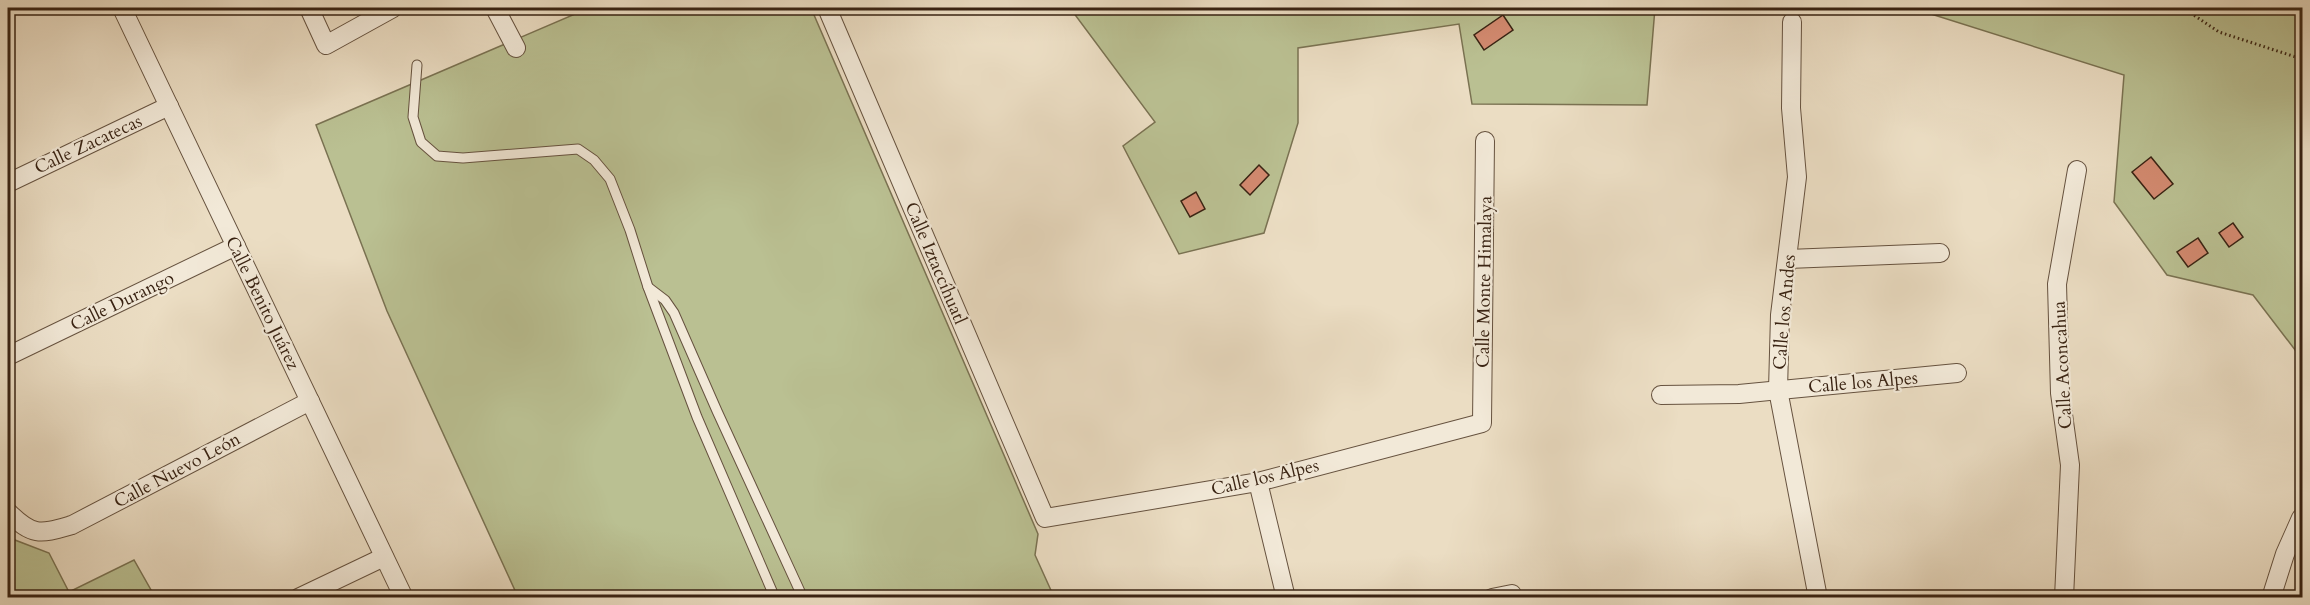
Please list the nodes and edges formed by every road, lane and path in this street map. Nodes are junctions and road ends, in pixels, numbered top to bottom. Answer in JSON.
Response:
{"nodes":[{"id":1,"x":122,"y":8,"type":"edge"},
{"id":2,"x":309,"y":8,"type":"edge"},
{"id":3,"x":393,"y":8,"type":"edge"},
{"id":4,"x":495,"y":8,"type":"edge"},
{"id":5,"x":827,"y":8,"type":"edge"},
{"id":6,"x":2183,"y":8,"type":"edge"},
{"id":7,"x":1792,"y":22,"type":"dead end"},
{"id":8,"x":516,"y":48,"type":"dead end"},
{"id":9,"x":2302,"y":59,"type":"edge"},
{"id":10,"x":417,"y":66,"type":"dead end"},
{"id":11,"x":169,"y":106,"type":"junction"},
{"id":12,"x":1485,"y":141,"type":"dead end"},
{"id":13,"x":2077,"y":170,"type":"dead end"},
{"id":14,"x":8,"y":183,"type":"edge"},
{"id":15,"x":236,"y":246,"type":"junction"},
{"id":16,"x":1940,"y":253,"type":"dead end"},
{"id":17,"x":1788,"y":259,"type":"junction"},
{"id":18,"x":648,"y":287,"type":"junction"},
{"id":19,"x":8,"y":356,"type":"edge"},
{"id":20,"x":1958,"y":373,"type":"dead end"},
{"id":21,"x":1778,"y":390,"type":"junction"},
{"id":22,"x":1661,"y":395,"type":"dead end"},
{"id":23,"x":310,"y":401,"type":"junction"},
{"id":24,"x":1482,"y":423,"type":"joint"},
{"id":25,"x":1258,"y":482,"type":"junction"},
{"id":26,"x":8,"y":512,"type":"edge"},
{"id":27,"x":1045,"y":518,"type":"joint"},
{"id":28,"x":2301,"y":518,"type":"dead end"},
{"id":29,"x":384,"y":557,"type":"junction"},
{"id":30,"x":1512,"y":594,"type":"dead end"},
{"id":31,"x":298,"y":597,"type":"edge"},
{"id":32,"x":404,"y":597,"type":"edge"},
{"id":33,"x":775,"y":597,"type":"edge"},
{"id":34,"x":802,"y":597,"type":"edge"},
{"id":35,"x":1286,"y":597,"type":"edge"},
{"id":36,"x":1492,"y":597,"type":"edge"},
{"id":37,"x":1818,"y":597,"type":"edge"},
{"id":38,"x":2064,"y":597,"type":"edge"},
{"id":39,"x":2271,"y":597,"type":"edge"}],
"edges":[{"from":1,"to":11,"type":"street","name":"Calle Benito Juárez"},
{"from":2,"to":3,"type":"street"},
{"from":4,"to":8,"type":"street"},
{"from":5,"to":27,"type":"street","name":"Calle Iztaccíhuatl"},
{"from":6,"to":9,"type":"path"},
{"from":7,"to":17,"type":"street","name":"Calle los Andes"},
{"from":10,"to":18,"type":"lane"},
{"from":11,"to":14,"type":"street","name":"Calle Zacatecas"},
{"from":11,"to":15,"type":"street","name":"Calle Benito Juárez"},
{"from":12,"to":24,"type":"street","name":"Calle Monte Himalaya"},
{"from":13,"to":38,"type":"street","name":"Calle Aconcahua"},
{"from":15,"to":19,"type":"street","name":"Calle Durango"},
{"from":15,"to":23,"type":"street","name":"Calle Benito Juárez"},
{"from":16,"to":17,"type":"street"},
{"from":17,"to":21,"type":"street","name":"Calle los Andes"},
{"from":18,"to":33,"type":"lane"},
{"from":18,"to":34,"type":"lane"},
{"from":20,"to":21,"type":"street","name":"Calle los Alpes"},
{"from":21,"to":22,"type":"street","name":"Calle los Alpes"},
{"from":21,"to":37,"type":"street","name":"Calle los Andes"},
{"from":23,"to":26,"type":"street","name":"Calle Nuevo León"},
{"from":23,"to":29,"type":"street","name":"Calle Benito Juárez"},
{"from":24,"to":25,"type":"street","name":"Calle los Alpes"},
{"from":25,"to":27,"type":"street","name":"Calle los Alpes"},
{"from":25,"to":35,"type":"street"},
{"from":28,"to":39,"type":"street"},
{"from":29,"to":31,"type":"street"},
{"from":29,"to":32,"type":"street","name":"Calle Benito Juárez"},
{"from":30,"to":36,"type":"street"}]}
